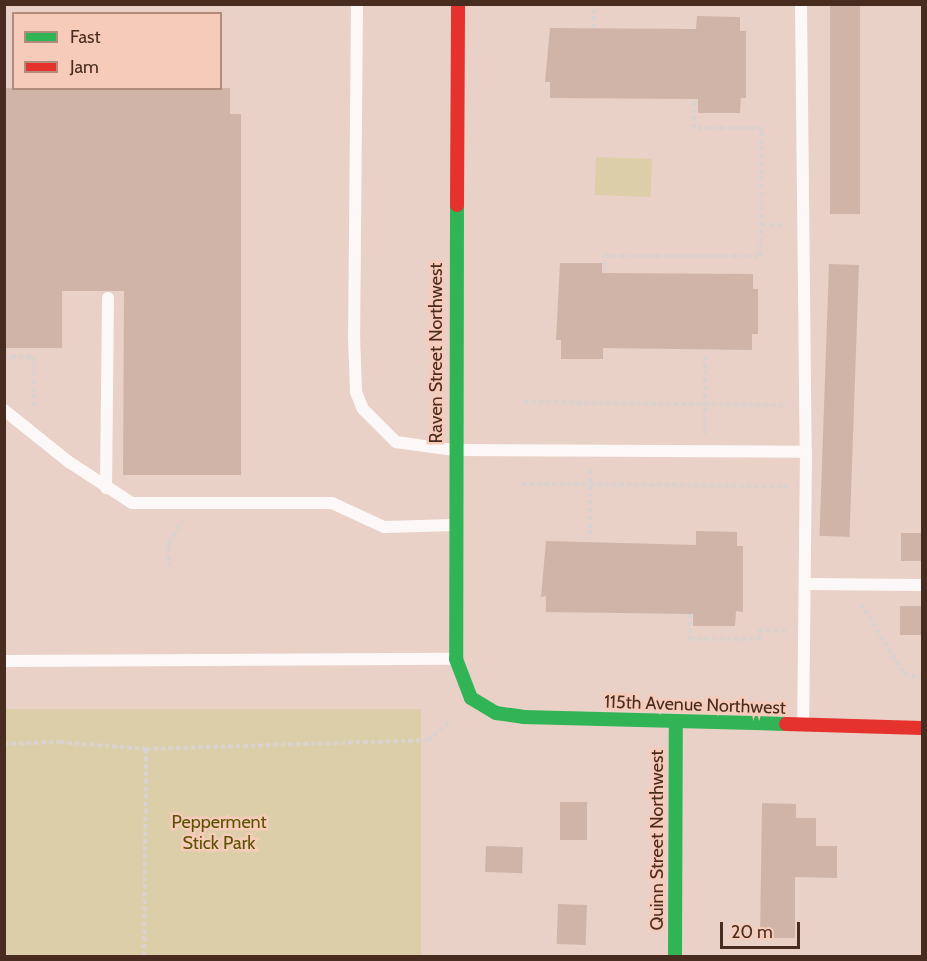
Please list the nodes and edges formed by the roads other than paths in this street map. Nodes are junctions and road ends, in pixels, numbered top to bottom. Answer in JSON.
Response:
{"nodes":[{"id":1,"x":357,"y":4,"type":"edge"},
{"id":2,"x":458,"y":4,"type":"edge"},
{"id":3,"x":801,"y":4,"type":"edge"},
{"id":4,"x":108,"y":298,"type":"dead end"},
{"id":5,"x":4,"y":410,"type":"edge"},
{"id":6,"x":454,"y":450,"type":"junction"},
{"id":7,"x":806,"y":452,"type":"junction"},
{"id":8,"x":106,"y":488,"type":"junction"},
{"id":9,"x":455,"y":525,"type":"junction"},
{"id":10,"x":805,"y":584,"type":"junction"},
{"id":11,"x":922,"y":585,"type":"edge"},
{"id":12,"x":456,"y":659,"type":"junction"},
{"id":13,"x":4,"y":661,"type":"edge"},
{"id":14,"x":471,"y":698,"type":"joint"},
{"id":15,"x":676,"y":723,"type":"junction"},
{"id":16,"x":803,"y":726,"type":"junction"},
{"id":17,"x":922,"y":728,"type":"edge"},
{"id":18,"x":675,"y":957,"type":"edge"}],
"edges":[{"from":1,"to":6,"type":"lane"},
{"from":2,"to":6,"type":"street","name":"Raven Street Northwest"},
{"from":3,"to":7,"type":"lane"},
{"from":4,"to":8,"type":"lane"},
{"from":5,"to":8,"type":"lane"},
{"from":6,"to":7,"type":"lane"},
{"from":6,"to":9,"type":"street","name":"Raven Street Northwest"},
{"from":7,"to":10,"type":"lane"},
{"from":8,"to":9,"type":"lane"},
{"from":9,"to":12,"type":"street","name":"Raven Street Northwest"},
{"from":10,"to":11,"type":"lane"},
{"from":10,"to":16,"type":"lane"},
{"from":12,"to":13,"type":"lane"},
{"from":12,"to":14,"type":"street","name":"Raven Street Northwest"},
{"from":14,"to":15,"type":"street","name":"115th Avenue Northwest"},
{"from":15,"to":16,"type":"street","name":"115th Avenue Northwest"},
{"from":15,"to":18,"type":"street","name":"Quinn Street Northwest"},
{"from":16,"to":17,"type":"street","name":"115th Avenue Northwest"}]}
